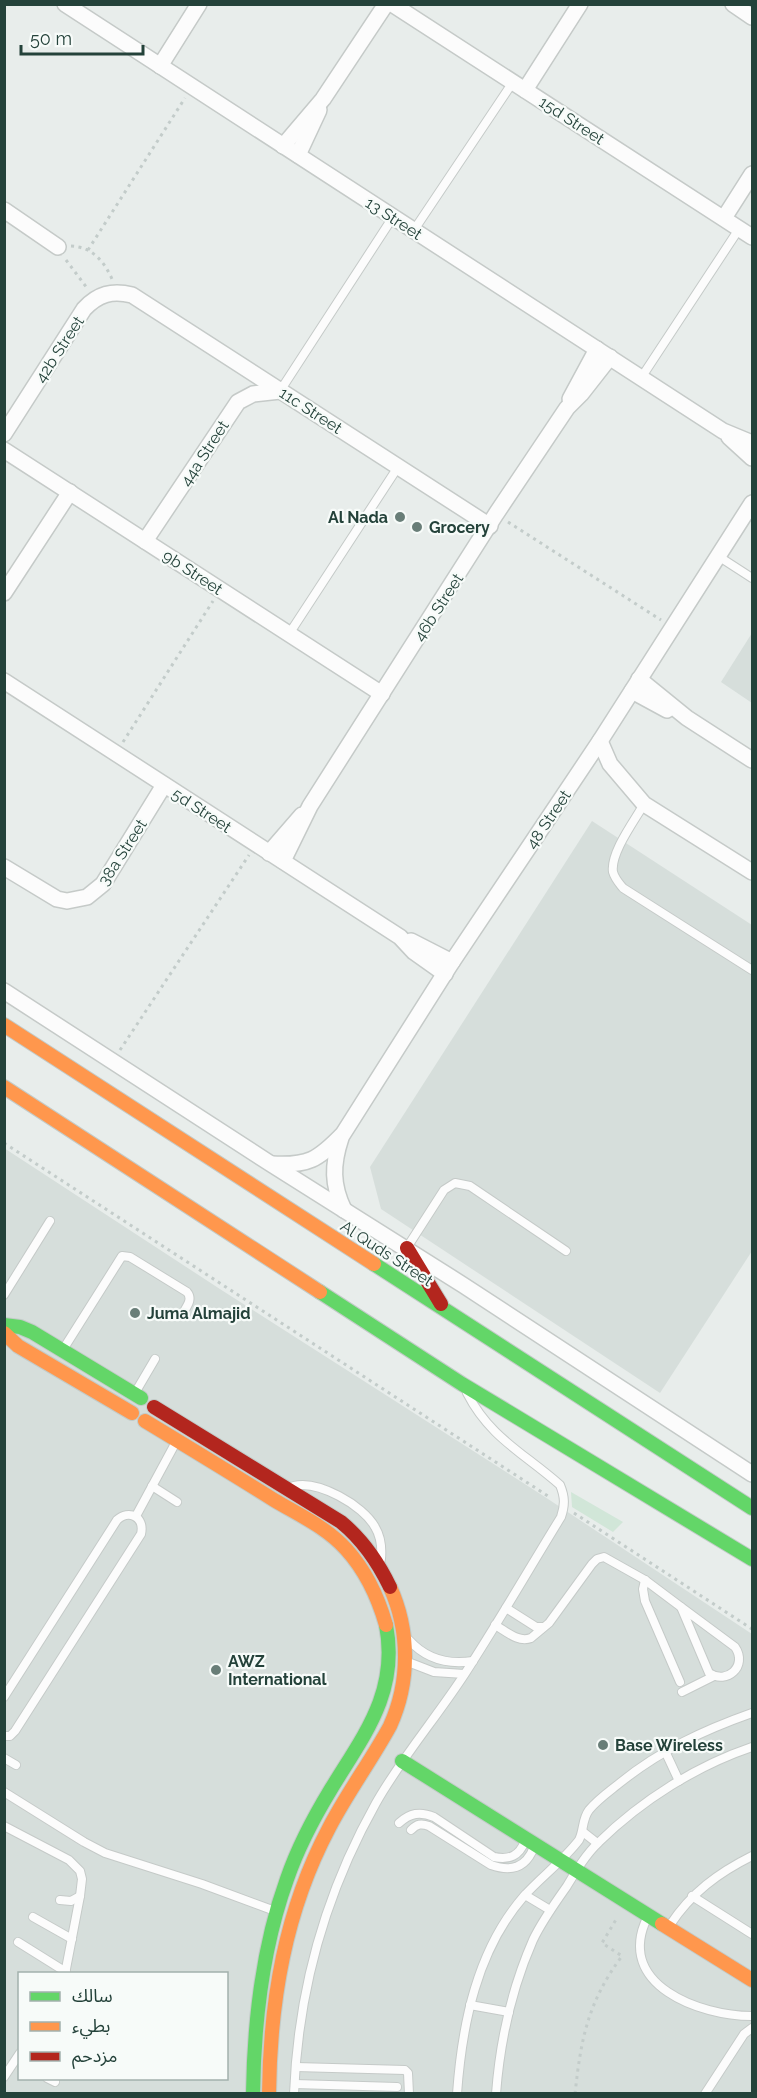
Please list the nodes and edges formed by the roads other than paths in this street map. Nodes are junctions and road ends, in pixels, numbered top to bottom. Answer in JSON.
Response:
{"nodes":[{"id":1,"x":65,"y":4,"type":"edge"},
{"id":2,"x":199,"y":4,"type":"edge"},
{"id":3,"x":386,"y":4,"type":"edge"},
{"id":4,"x":392,"y":4,"type":"edge"},
{"id":5,"x":580,"y":4,"type":"edge"},
{"id":6,"x":733,"y":4,"type":"edge"},
{"id":7,"x":753,"y":17,"type":"edge"},
{"id":8,"x":160,"y":66,"type":"junction"},
{"id":9,"x":519,"y":86,"type":"junction"},
{"id":10,"x":323,"y":99,"type":"junction"},
{"id":11,"x":283,"y":146,"type":"junction"},
{"id":12,"x":298,"y":156,"type":"junction"},
{"id":13,"x":753,"y":174,"type":"edge"},
{"id":14,"x":4,"y":210,"type":"edge"},
{"id":15,"x":393,"y":217,"type":"junction"},
{"id":16,"x":724,"y":218,"type":"junction"},
{"id":17,"x":739,"y":229,"type":"junction"},
{"id":18,"x":414,"y":230,"type":"junction"},
{"id":19,"x":753,"y":237,"type":"edge"},
{"id":20,"x":58,"y":246,"type":"road end"},
{"id":21,"x":132,"y":295,"type":"joint"},
{"id":22,"x":603,"y":353,"type":"junction"},
{"id":23,"x":641,"y":378,"type":"junction"},
{"id":24,"x":280,"y":391,"type":"junction"},
{"id":25,"x":723,"y":431,"type":"junction"},
{"id":26,"x":4,"y":434,"type":"edge"},
{"id":27,"x":753,"y":443,"type":"edge"},
{"id":28,"x":4,"y":450,"type":"edge"},
{"id":29,"x":753,"y":458,"type":"edge"},
{"id":30,"x":398,"y":467,"type":"junction"},
{"id":31,"x":70,"y":492,"type":"junction"},
{"id":32,"x":753,"y":503,"type":"edge"},
{"id":33,"x":493,"y":520,"type":"junction"},
{"id":34,"x":145,"y":541,"type":"junction"},
{"id":35,"x":718,"y":556,"type":"junction"},
{"id":36,"x":753,"y":579,"type":"edge"},
{"id":37,"x":4,"y":593,"type":"edge"},
{"id":38,"x":289,"y":634,"type":"junction"},
{"id":39,"x":4,"y":681,"type":"edge"},
{"id":40,"x":636,"y":685,"type":"junction"},
{"id":41,"x":382,"y":694,"type":"junction"},
{"id":42,"x":600,"y":741,"type":"junction"},
{"id":43,"x":753,"y":760,"type":"edge"},
{"id":44,"x":165,"y":785,"type":"junction"},
{"id":45,"x":644,"y":804,"type":"junction"},
{"id":46,"x":310,"y":806,"type":"junction"},
{"id":47,"x":269,"y":853,"type":"junction"},
{"id":48,"x":283,"y":861,"type":"junction"},
{"id":49,"x":4,"y":867,"type":"edge"},
{"id":50,"x":753,"y":872,"type":"edge"},
{"id":51,"x":449,"y":968,"type":"junction"},
{"id":52,"x":753,"y":970,"type":"edge"},
{"id":53,"x":4,"y":992,"type":"edge"},
{"id":54,"x":4,"y":1025,"type":"edge"},
{"id":55,"x":4,"y":1087,"type":"edge"},
{"id":56,"x":343,"y":1134,"type":"junction"},
{"id":57,"x":272,"y":1164,"type":"junction"},
{"id":58,"x":344,"y":1210,"type":"junction"},
{"id":59,"x":50,"y":1221,"type":"dead end"},
{"id":60,"x":407,"y":1248,"type":"junction"},
{"id":61,"x":566,"y":1251,"type":"dead end"},
{"id":62,"x":4,"y":1295,"type":"edge"},
{"id":63,"x":444,"y":1310,"type":"junction"},
{"id":64,"x":183,"y":1313,"type":"dead end"},
{"id":65,"x":4,"y":1325,"type":"edge"},
{"id":66,"x":4,"y":1333,"type":"edge"},
{"id":67,"x":62,"y":1350,"type":"junction"},
{"id":68,"x":155,"y":1359,"type":"dead end"},
{"id":69,"x":462,"y":1384,"type":"junction"},
{"id":70,"x":137,"y":1396,"type":"joint"},
{"id":71,"x":154,"y":1407,"type":"dead end"},
{"id":72,"x":132,"y":1413,"type":"dead end"},
{"id":73,"x":145,"y":1421,"type":"dead end"},
{"id":74,"x":186,"y":1426,"type":"junction"},
{"id":75,"x":177,"y":1441,"type":"junction"},
{"id":76,"x":750,"y":1468,"type":"edge"},
{"id":77,"x":152,"y":1486,"type":"junction"},
{"id":78,"x":288,"y":1489,"type":"junction"},
{"id":79,"x":177,"y":1502,"type":"dead end"},
{"id":80,"x":753,"y":1508,"type":"edge"},
{"id":81,"x":136,"y":1516,"type":"junction"},
{"id":82,"x":753,"y":1559,"type":"edge"},
{"id":83,"x":380,"y":1567,"type":"junction"},
{"id":84,"x":645,"y":1580,"type":"junction"},
{"id":85,"x":681,"y":1607,"type":"junction"},
{"id":86,"x":506,"y":1608,"type":"junction"},
{"id":87,"x":495,"y":1625,"type":"junction"},
{"id":88,"x":545,"y":1626,"type":"junction"},
{"id":89,"x":404,"y":1633,"type":"junction"},
{"id":90,"x":405,"y":1660,"type":"junction"},
{"id":91,"x":472,"y":1661,"type":"junction"},
{"id":92,"x":464,"y":1674,"type":"junction"},
{"id":93,"x":714,"y":1676,"type":"junction"},
{"id":94,"x":680,"y":1682,"type":"dead end"},
{"id":95,"x":682,"y":1692,"type":"dead end"},
{"id":96,"x":4,"y":1697,"type":"edge"},
{"id":97,"x":753,"y":1713,"type":"edge"},
{"id":98,"x":4,"y":1736,"type":"edge"},
{"id":99,"x":753,"y":1747,"type":"edge"},
{"id":100,"x":665,"y":1751,"type":"junction"},
{"id":101,"x":4,"y":1758,"type":"edge"},
{"id":102,"x":402,"y":1761,"type":"junction"},
{"id":103,"x":16,"y":1765,"type":"dead end"},
{"id":104,"x":679,"y":1781,"type":"junction"},
{"id":105,"x":4,"y":1792,"type":"edge"},
{"id":106,"x":399,"y":1823,"type":"dead end"},
{"id":107,"x":4,"y":1826,"type":"edge"},
{"id":108,"x":411,"y":1830,"type":"dead end"},
{"id":109,"x":583,"y":1832,"type":"junction"},
{"id":110,"x":530,"y":1842,"type":"junction"},
{"id":111,"x":597,"y":1843,"type":"junction"},
{"id":112,"x":753,"y":1856,"type":"edge"},
{"id":113,"x":560,"y":1860,"type":"junction"},
{"id":114,"x":576,"y":1871,"type":"junction"},
{"id":115,"x":525,"y":1895,"type":"junction"},
{"id":116,"x":80,"y":1896,"type":"junction"},
{"id":117,"x":692,"y":1896,"type":"junction"},
{"id":118,"x":60,"y":1900,"type":"dead end"},
{"id":119,"x":550,"y":1910,"type":"junction"},
{"id":120,"x":276,"y":1912,"type":"junction"},
{"id":121,"x":648,"y":1916,"type":"junction"},
{"id":122,"x":33,"y":1917,"type":"dead end"},
{"id":123,"x":668,"y":1928,"type":"junction"},
{"id":124,"x":753,"y":1934,"type":"edge"},
{"id":125,"x":72,"y":1939,"type":"junction"},
{"id":126,"x":18,"y":1941,"type":"dead end"},
{"id":127,"x":64,"y":1972,"type":"edge"},
{"id":128,"x":65,"y":1972,"type":"edge"},
{"id":129,"x":753,"y":1980,"type":"edge"},
{"id":130,"x":470,"y":2005,"type":"junction"},
{"id":131,"x":509,"y":2012,"type":"junction"},
{"id":132,"x":753,"y":2016,"type":"edge"},
{"id":133,"x":753,"y":2028,"type":"edge"},
{"id":134,"x":16,"y":2066,"type":"edge"},
{"id":135,"x":296,"y":2067,"type":"junction"},
{"id":136,"x":5,"y":2074,"type":"edge"},
{"id":137,"x":50,"y":2080,"type":"edge"},
{"id":138,"x":55,"y":2082,"type":"dead end"},
{"id":139,"x":295,"y":2085,"type":"junction"},
{"id":140,"x":397,"y":2087,"type":"dead end"},
{"id":141,"x":253,"y":2094,"type":"edge"},
{"id":142,"x":269,"y":2094,"type":"edge"},
{"id":143,"x":294,"y":2094,"type":"edge"},
{"id":144,"x":409,"y":2094,"type":"edge"},
{"id":145,"x":456,"y":2094,"type":"edge"},
{"id":146,"x":496,"y":2094,"type":"edge"},
{"id":147,"x":705,"y":2094,"type":"edge"}],
"edges":[{"from":1,"to":8,"type":"street","name":"13 Street"},
{"from":2,"to":8,"type":"street"},
{"from":3,"to":10,"type":"street"},
{"from":4,"to":9,"type":"street","name":"15d Street"},
{"from":5,"to":9,"type":"street"},
{"from":6,"to":7,"type":"street"},
{"from":8,"to":11,"type":"street","name":"13 Street"},
{"from":9,"to":16,"type":"street","name":"15d Street"},
{"from":9,"to":18,"type":"lane"},
{"from":10,"to":11,"type":"street"},
{"from":10,"to":12,"type":"street"},
{"from":11,"to":12,"type":"street","name":"13 Street"},
{"from":12,"to":15,"type":"street","name":"13 Street"},
{"from":13,"to":16,"type":"street"},
{"from":14,"to":20,"type":"street"},
{"from":15,"to":18,"type":"street","name":"13 Street"},
{"from":15,"to":24,"type":"lane"},
{"from":16,"to":17,"type":"street","name":"15d Street"},
{"from":17,"to":19,"type":"street","name":"15d Street"},
{"from":17,"to":23,"type":"lane"},
{"from":18,"to":22,"type":"street","name":"13 Street"},
{"from":21,"to":24,"type":"street","name":"11c Street"},
{"from":21,"to":26,"type":"street","name":"42b Street"},
{"from":22,"to":23,"type":"street","name":"13 Street"},
{"from":22,"to":33,"type":"street","name":"46b Street"},
{"from":23,"to":25,"type":"street","name":"13 Street"},
{"from":24,"to":30,"type":"street","name":"11c Street"},
{"from":24,"to":34,"type":"street","name":"44a Street"},
{"from":25,"to":27,"type":"street","name":"13 Street"},
{"from":25,"to":29,"type":"street","name":"13 Street"},
{"from":28,"to":31,"type":"street","name":"9b Street"},
{"from":30,"to":33,"type":"street","name":"11c Street"},
{"from":30,"to":38,"type":"lane"},
{"from":31,"to":34,"type":"street","name":"9b Street"},
{"from":31,"to":37,"type":"street"},
{"from":32,"to":35,"type":"street","name":"48 Street"},
{"from":33,"to":41,"type":"street","name":"46b Street"},
{"from":34,"to":38,"type":"street","name":"9b Street"},
{"from":35,"to":36,"type":"lane"},
{"from":35,"to":40,"type":"street","name":"48 Street"},
{"from":38,"to":41,"type":"street","name":"9b Street"},
{"from":39,"to":44,"type":"street","name":"5d Street"},
{"from":40,"to":42,"type":"street","name":"48 Street"},
{"from":40,"to":43,"type":"street"},
{"from":41,"to":46,"type":"street","name":"46b Street"},
{"from":42,"to":45,"type":"street"},
{"from":42,"to":51,"type":"street","name":"48 Street"},
{"from":44,"to":47,"type":"street","name":"5d Street"},
{"from":44,"to":49,"type":"street","name":"38a Street"},
{"from":45,"to":50,"type":"street"},
{"from":45,"to":52,"type":"lane"},
{"from":46,"to":47,"type":"street","name":"46b Street"},
{"from":46,"to":48,"type":"street","name":"46b Street"},
{"from":47,"to":48,"type":"street","name":"5d Street"},
{"from":48,"to":51,"type":"street","name":"5d Street"},
{"from":51,"to":56,"type":"street","name":"48 Street"},
{"from":53,"to":57,"type":"street"},
{"from":54,"to":63,"type":"street","name":"Al Quds Street"},
{"from":55,"to":69,"type":"street"},
{"from":56,"to":57,"type":"street","name":"48 Street"},
{"from":56,"to":58,"type":"street","name":"48 Street"},
{"from":57,"to":58,"type":"street"},
{"from":58,"to":60,"type":"street"},
{"from":59,"to":62,"type":"lane"},
{"from":60,"to":61,"type":"lane"},
{"from":60,"to":63,"type":"street"},
{"from":60,"to":76,"type":"street"},
{"from":63,"to":80,"type":"street","name":"Al Quds Street"},
{"from":64,"to":67,"type":"lane"},
{"from":65,"to":67,"type":"street"},
{"from":66,"to":72,"type":"street"},
{"from":67,"to":70,"type":"street"},
{"from":68,"to":70,"type":"lane"},
{"from":69,"to":82,"type":"street"},
{"from":69,"to":86,"type":"lane"},
{"from":71,"to":74,"type":"street"},
{"from":73,"to":75,"type":"street"},
{"from":74,"to":75,"type":"street"},
{"from":74,"to":78,"type":"street"},
{"from":75,"to":77,"type":"lane"},
{"from":75,"to":120,"type":"street"},
{"from":77,"to":79,"type":"lane"},
{"from":77,"to":81,"type":"lane"},
{"from":78,"to":83,"type":"street"},
{"from":78,"to":83,"type":"lane"},
{"from":81,"to":96,"type":"lane"},
{"from":81,"to":98,"type":"lane"},
{"from":83,"to":89,"type":"street"},
{"from":84,"to":85,"type":"lane"},
{"from":84,"to":88,"type":"lane"},
{"from":84,"to":94,"type":"lane"},
{"from":85,"to":93,"type":"lane"},
{"from":85,"to":93,"type":"lane"},
{"from":86,"to":87,"type":"lane"},
{"from":86,"to":88,"type":"lane"},
{"from":87,"to":88,"type":"lane"},
{"from":87,"to":91,"type":"lane"},
{"from":89,"to":90,"type":"street"},
{"from":89,"to":91,"type":"lane"},
{"from":90,"to":92,"type":"lane"},
{"from":90,"to":142,"type":"street"},
{"from":91,"to":92,"type":"lane"},
{"from":92,"to":102,"type":"lane"},
{"from":93,"to":95,"type":"lane"},
{"from":97,"to":100,"type":"lane"},
{"from":99,"to":104,"type":"lane"},
{"from":100,"to":104,"type":"lane"},
{"from":100,"to":109,"type":"lane"},
{"from":101,"to":103,"type":"lane"},
{"from":102,"to":110,"type":"street"},
{"from":102,"to":135,"type":"lane"},
{"from":104,"to":111,"type":"lane"},
{"from":105,"to":120,"type":"lane"},
{"from":106,"to":110,"type":"lane"},
{"from":107,"to":116,"type":"lane"},
{"from":108,"to":110,"type":"lane"},
{"from":109,"to":111,"type":"lane"},
{"from":109,"to":113,"type":"lane"},
{"from":110,"to":113,"type":"street"},
{"from":111,"to":114,"type":"lane"},
{"from":112,"to":117,"type":"lane"},
{"from":113,"to":114,"type":"street"},
{"from":113,"to":115,"type":"lane"},
{"from":114,"to":119,"type":"lane"},
{"from":114,"to":121,"type":"street"},
{"from":115,"to":119,"type":"lane"},
{"from":115,"to":130,"type":"lane"},
{"from":116,"to":118,"type":"lane"},
{"from":116,"to":125,"type":"lane"},
{"from":117,"to":123,"type":"lane"},
{"from":117,"to":124,"type":"lane"},
{"from":119,"to":131,"type":"lane"},
{"from":120,"to":141,"type":"street"},
{"from":121,"to":123,"type":"street"},
{"from":121,"to":132,"type":"lane"},
{"from":122,"to":125,"type":"lane"},
{"from":123,"to":129,"type":"street"},
{"from":125,"to":128,"type":"lane"},
{"from":126,"to":127,"type":"lane"},
{"from":130,"to":131,"type":"lane"},
{"from":130,"to":145,"type":"lane"},
{"from":131,"to":146,"type":"lane"},
{"from":133,"to":147,"type":"lane"},
{"from":134,"to":136,"type":"lane"},
{"from":135,"to":139,"type":"lane"},
{"from":135,"to":144,"type":"lane"},
{"from":137,"to":138,"type":"lane"},
{"from":139,"to":140,"type":"lane"},
{"from":139,"to":143,"type":"lane"}]}
